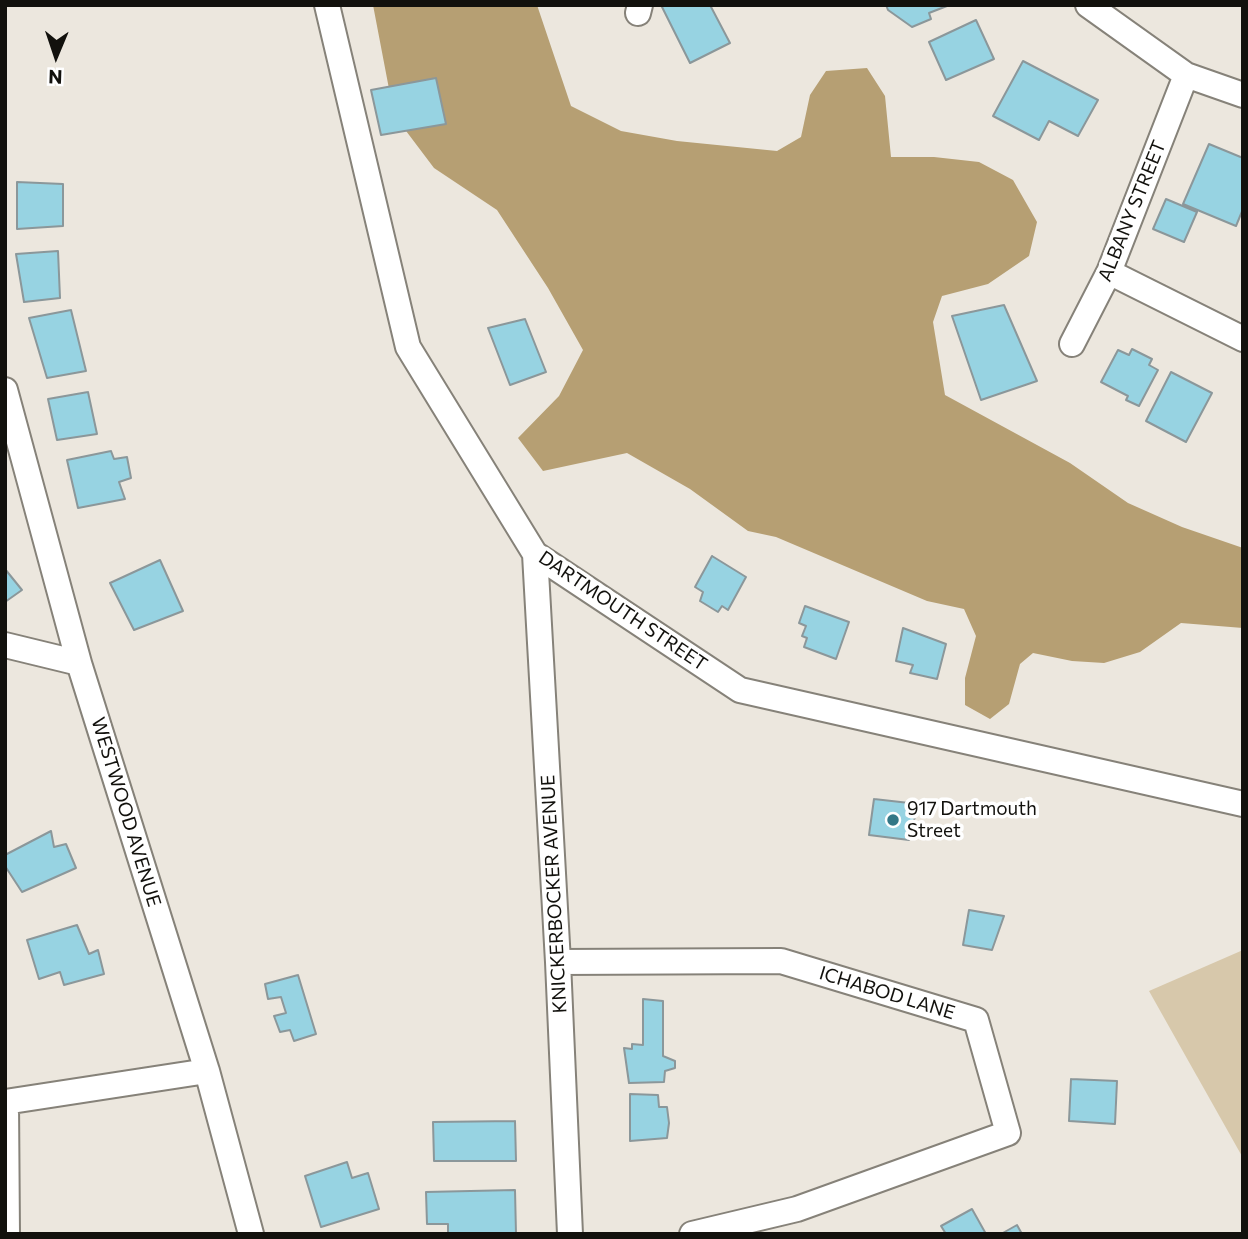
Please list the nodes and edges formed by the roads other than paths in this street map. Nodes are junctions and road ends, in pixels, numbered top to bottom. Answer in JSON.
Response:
{"nodes":[{"id":1,"x":327,"y":5,"type":"edge"},
{"id":2,"x":1088,"y":5,"type":"edge"},
{"id":3,"x":1186,"y":75,"type":"junction"},
{"id":4,"x":1243,"y":95,"type":"edge"},
{"id":5,"x":1109,"y":272,"type":"junction"},
{"id":6,"x":1243,"y":339,"type":"edge"},
{"id":7,"x":1073,"y":344,"type":"dead end"},
{"id":8,"x":5,"y":390,"type":"edge"},
{"id":9,"x":535,"y":554,"type":"junction"},
{"id":10,"x":5,"y":645,"type":"edge"},
{"id":11,"x":79,"y":663,"type":"junction"},
{"id":12,"x":1243,"y":804,"type":"edge"},
{"id":13,"x":558,"y":962,"type":"junction"},
{"id":14,"x":207,"y":1071,"type":"junction"},
{"id":15,"x":6,"y":1102,"type":"edge"},
{"id":16,"x":7,"y":1234,"type":"edge"},
{"id":17,"x":251,"y":1234,"type":"edge"},
{"id":18,"x":570,"y":1234,"type":"edge"},
{"id":19,"x":692,"y":1234,"type":"edge"}],
"edges":[{"from":1,"to":9,"type":"street","name":"DARTMOUTH STREET"},
{"from":2,"to":3,"type":"street"},
{"from":3,"to":4,"type":"street"},
{"from":3,"to":5,"type":"street","name":"ALBANY STREET"},
{"from":5,"to":6,"type":"street"},
{"from":5,"to":7,"type":"street","name":"ALBANY STREET"},
{"from":8,"to":11,"type":"street","name":"WESTWOOD AVENUE"},
{"from":9,"to":12,"type":"street","name":"DARTMOUTH STREET"},
{"from":9,"to":13,"type":"street","name":"KNICKERBOCKER AVENUE"},
{"from":10,"to":11,"type":"street"},
{"from":11,"to":14,"type":"street","name":"WESTWOOD AVENUE"},
{"from":13,"to":18,"type":"street","name":"KNICKERBOCKER AVENUE"},
{"from":13,"to":19,"type":"street","name":"ICHABOD LANE"},
{"from":14,"to":15,"type":"street"},
{"from":14,"to":17,"type":"street","name":"WESTWOOD AVENUE"},
{"from":15,"to":16,"type":"street"}]}
